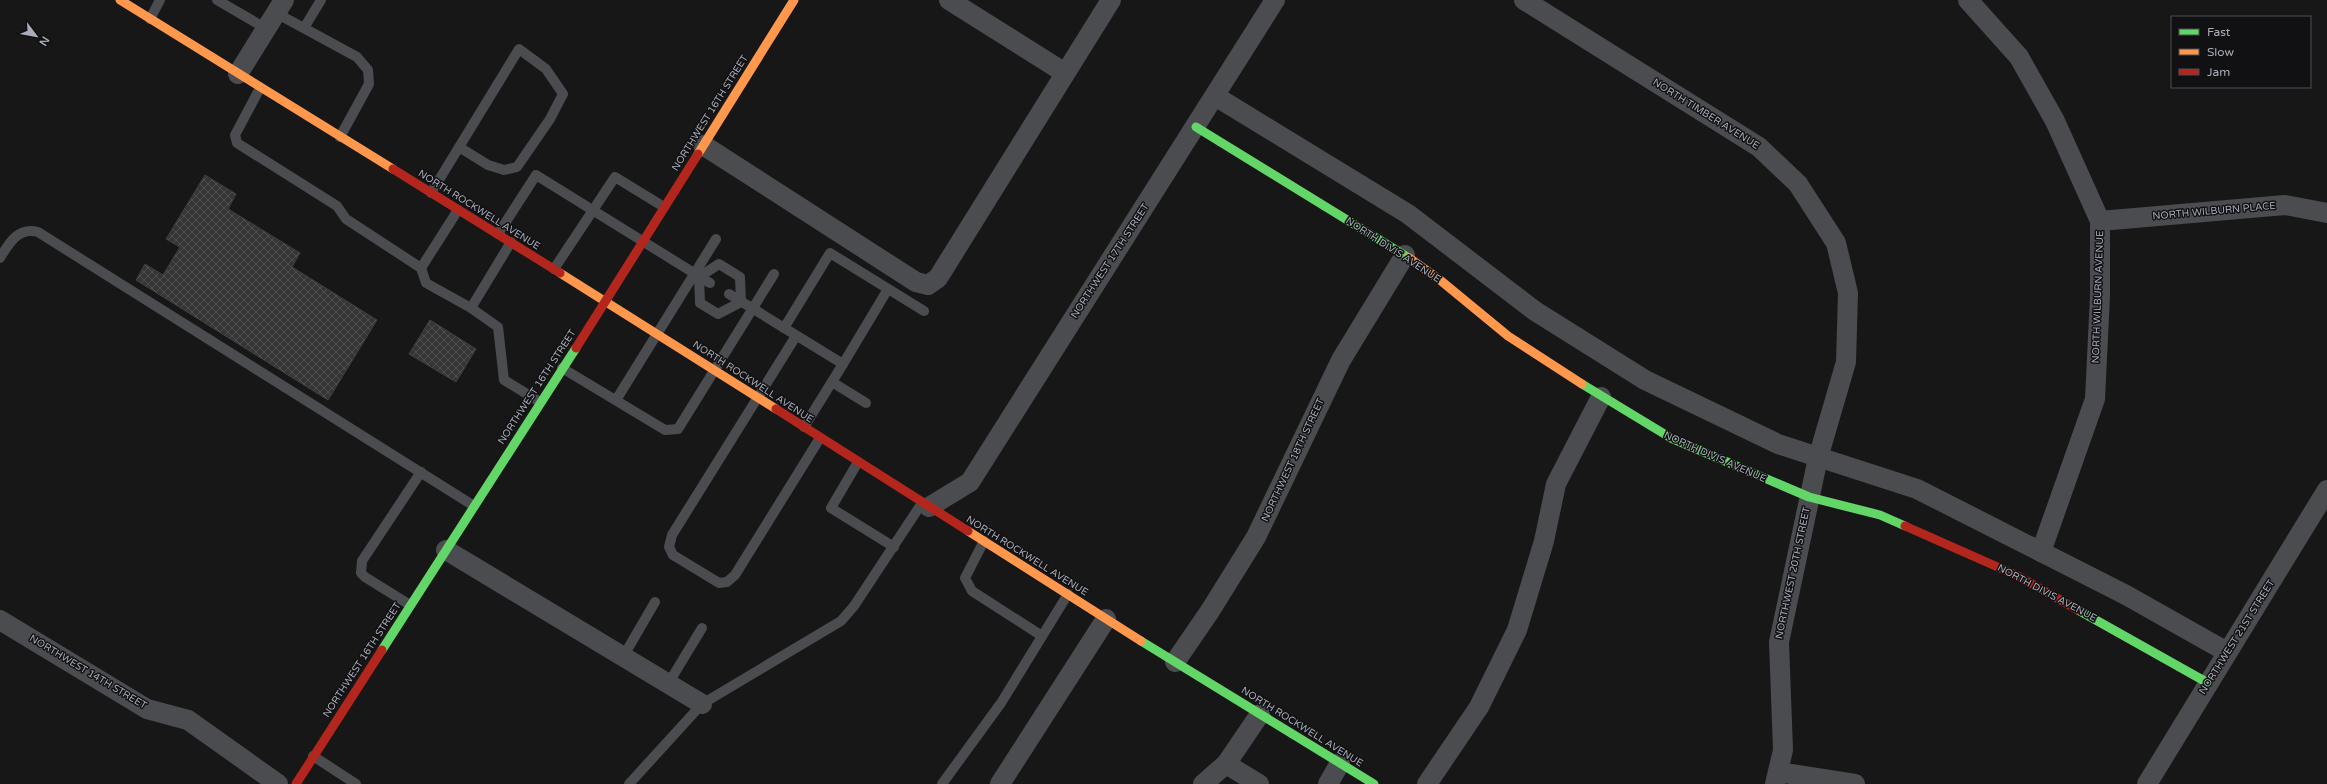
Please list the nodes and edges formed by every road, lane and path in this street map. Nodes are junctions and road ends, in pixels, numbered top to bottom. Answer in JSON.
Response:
{"nodes":[{"id":1,"x":120,"y":0,"type":"edge"},
{"id":2,"x":160,"y":0,"type":"edge"},
{"id":3,"x":217,"y":0,"type":"edge"},
{"id":4,"x":321,"y":0,"type":"edge"},
{"id":5,"x":794,"y":0,"type":"edge"},
{"id":6,"x":949,"y":0,"type":"edge"},
{"id":7,"x":1111,"y":0,"type":"edge"},
{"id":8,"x":1275,"y":0,"type":"edge"},
{"id":9,"x":1524,"y":0,"type":"edge"},
{"id":10,"x":1968,"y":0,"type":"edge"},
{"id":11,"x":276,"y":14,"type":"edge"},
{"id":12,"x":150,"y":19,"type":"junction"},
{"id":13,"x":304,"y":28,"type":"junction"},
{"id":14,"x":1065,"y":73,"type":"junction"},
{"id":15,"x":238,"y":74,"type":"junction"},
{"id":16,"x":260,"y":88,"type":"junction"},
{"id":17,"x":1215,"y":96,"type":"junction"},
{"id":18,"x":1196,"y":127,"type":"junction"},
{"id":19,"x":340,"y":137,"type":"junction"},
{"id":20,"x":703,"y":145,"type":"junction"},
{"id":21,"x":459,"y":147,"type":"junction"},
{"id":22,"x":431,"y":193,"type":"junction"},
{"id":23,"x":664,"y":207,"type":"junction"},
{"id":24,"x":458,"y":210,"type":"junction"},
{"id":25,"x":592,"y":211,"type":"junction"},
{"id":26,"x":2327,"y":213,"type":"edge"},
{"id":27,"x":2100,"y":221,"type":"junction"},
{"id":28,"x":498,"y":234,"type":"junction"},
{"id":29,"x":716,"y":239,"type":"dead end"},
{"id":30,"x":642,"y":241,"type":"junction"},
{"id":31,"x":511,"y":242,"type":"junction"},
{"id":32,"x":1405,"y":255,"type":"junction"},
{"id":33,"x":0,"y":258,"type":"edge"},
{"id":34,"x":421,"y":268,"type":"junction"},
{"id":35,"x":554,"y":269,"type":"junction"},
{"id":36,"x":774,"y":274,"type":"dead end"},
{"id":37,"x":697,"y":276,"type":"junction"},
{"id":38,"x":710,"y":283,"type":"dead end"},
{"id":39,"x":888,"y":289,"type":"junction"},
{"id":40,"x":729,"y":294,"type":"dead end"},
{"id":41,"x":606,"y":301,"type":"junction"},
{"id":42,"x":741,"y":302,"type":"junction"},
{"id":43,"x":471,"y":308,"type":"junction"},
{"id":44,"x":753,"y":309,"type":"junction"},
{"id":45,"x":924,"y":312,"type":"dead end"},
{"id":46,"x":784,"y":328,"type":"junction"},
{"id":47,"x":657,"y":333,"type":"junction"},
{"id":48,"x":796,"y":336,"type":"junction"},
{"id":49,"x":843,"y":364,"type":"junction"},
{"id":50,"x":562,"y":368,"type":"junction"},
{"id":51,"x":715,"y":371,"type":"junction"},
{"id":52,"x":832,"y":382,"type":"junction"},
{"id":53,"x":1601,"y":397,"type":"junction"},
{"id":54,"x":758,"y":398,"type":"junction"},
{"id":55,"x":616,"y":400,"type":"junction"},
{"id":56,"x":540,"y":402,"type":"junction"},
{"id":57,"x":866,"y":403,"type":"dead end"},
{"id":58,"x":804,"y":427,"type":"junction"},
{"id":59,"x":820,"y":438,"type":"junction"},
{"id":60,"x":1818,"y":458,"type":"junction"},
{"id":61,"x":858,"y":462,"type":"junction"},
{"id":62,"x":421,"y":472,"type":"junction"},
{"id":63,"x":2327,"y":490,"type":"edge"},
{"id":64,"x":1809,"y":497,"type":"junction"},
{"id":65,"x":926,"y":505,"type":"junction"},
{"id":66,"x":474,"y":506,"type":"junction"},
{"id":67,"x":984,"y":541,"type":"junction"},
{"id":68,"x":894,"y":547,"type":"junction"},
{"id":69,"x":446,"y":550,"type":"junction"},
{"id":70,"x":2041,"y":552,"type":"junction"},
{"id":71,"x":1068,"y":594,"type":"junction"},
{"id":72,"x":655,"y":602,"type":"dead end"},
{"id":73,"x":410,"y":605,"type":"junction"},
{"id":74,"x":1106,"y":618,"type":"junction"},
{"id":75,"x":0,"y":620,"type":"edge"},
{"id":76,"x":702,"y":628,"type":"dead end"},
{"id":77,"x":1042,"y":636,"type":"junction"},
{"id":78,"x":2227,"y":652,"type":"junction"},
{"id":79,"x":623,"y":657,"type":"junction"},
{"id":80,"x":1175,"y":662,"type":"junction"},
{"id":81,"x":2208,"y":683,"type":"junction"},
{"id":82,"x":668,"y":684,"type":"junction"},
{"id":83,"x":702,"y":704,"type":"junction"},
{"id":84,"x":1260,"y":714,"type":"junction"},
{"id":85,"x":313,"y":756,"type":"junction"},
{"id":86,"x":1340,"y":763,"type":"junction"},
{"id":87,"x":1226,"y":764,"type":"junction"},
{"id":88,"x":1776,"y":778,"type":"edge"},
{"id":89,"x":278,"y":784,"type":"edge"},
{"id":90,"x":296,"y":784,"type":"edge"},
{"id":91,"x":356,"y":784,"type":"edge"},
{"id":92,"x":629,"y":784,"type":"edge"},
{"id":93,"x":942,"y":784,"type":"edge"},
{"id":94,"x":1000,"y":784,"type":"edge"},
{"id":95,"x":1203,"y":784,"type":"edge"},
{"id":96,"x":1259,"y":784,"type":"edge"},
{"id":97,"x":1328,"y":784,"type":"edge"},
{"id":98,"x":1374,"y":784,"type":"edge"},
{"id":99,"x":1427,"y":784,"type":"edge"},
{"id":100,"x":1855,"y":784,"type":"edge"},
{"id":101,"x":2147,"y":784,"type":"edge"}],
"edges":[{"from":1,"to":12,"type":"street","name":"NORTH ROCKWELL AVENUE"},
{"from":2,"to":12,"type":"lane"},
{"from":3,"to":11,"type":"lane"},
{"from":4,"to":13,"type":"lane"},
{"from":5,"to":20,"type":"street","name":"NORTHWEST 16TH STREET"},
{"from":6,"to":14,"type":"street"},
{"from":7,"to":14,"type":"street"},
{"from":8,"to":17,"type":"street","name":"NORTHWEST 17TH STREET"},
{"from":9,"to":60,"type":"street","name":"NORTH TIMBER AVENUE"},
{"from":10,"to":27,"type":"street","name":"NORTH WILBURN AVENUE"},
{"from":11,"to":13,"type":"lane"},
{"from":11,"to":15,"type":"street"},
{"from":12,"to":15,"type":"street","name":"NORTH ROCKWELL AVENUE"},
{"from":13,"to":19,"type":"lane"},
{"from":14,"to":20,"type":"street"},
{"from":15,"to":16,"type":"street","name":"NORTH ROCKWELL AVENUE"},
{"from":16,"to":19,"type":"street","name":"NORTH ROCKWELL AVENUE"},
{"from":16,"to":34,"type":"lane"},
{"from":17,"to":18,"type":"street","name":"NORTHWEST 17TH STREET"},
{"from":17,"to":60,"type":"street"},
{"from":18,"to":32,"type":"street","name":"NORTH DIVIS AVENUE"},
{"from":18,"to":65,"type":"street","name":"NORTHWEST 17TH STREET"},
{"from":19,"to":22,"type":"street","name":"NORTH ROCKWELL AVENUE"},
{"from":20,"to":23,"type":"street","name":"NORTHWEST 16TH STREET"},
{"from":21,"to":21,"type":"lane"},
{"from":21,"to":22,"type":"lane"},
{"from":22,"to":24,"type":"street","name":"NORTH ROCKWELL AVENUE"},
{"from":23,"to":25,"type":"lane"},
{"from":23,"to":30,"type":"street","name":"NORTHWEST 16TH STREET"},
{"from":24,"to":28,"type":"street","name":"NORTH ROCKWELL AVENUE"},
{"from":24,"to":34,"type":"lane"},
{"from":25,"to":28,"type":"lane"},
{"from":25,"to":30,"type":"lane"},
{"from":25,"to":35,"type":"lane"},
{"from":26,"to":27,"type":"street","name":"NORTH WILBURN PLACE"},
{"from":27,"to":70,"type":"street","name":"NORTH WILBURN AVENUE"},
{"from":28,"to":31,"type":"street","name":"NORTH ROCKWELL AVENUE"},
{"from":29,"to":37,"type":"lane"},
{"from":30,"to":37,"type":"lane"},
{"from":30,"to":41,"type":"street","name":"NORTHWEST 16TH STREET"},
{"from":31,"to":35,"type":"street","name":"NORTH ROCKWELL AVENUE"},
{"from":31,"to":43,"type":"lane"},
{"from":32,"to":53,"type":"street","name":"NORTH DIVIS AVENUE"},
{"from":32,"to":80,"type":"street","name":"NORTHWEST 18TH STREET"},
{"from":33,"to":62,"type":"lane"},
{"from":34,"to":43,"type":"lane"},
{"from":35,"to":41,"type":"street","name":"NORTH ROCKWELL AVENUE"},
{"from":36,"to":44,"type":"lane"},
{"from":37,"to":38,"type":"lane"},
{"from":37,"to":42,"type":"lane"},
{"from":37,"to":42,"type":"lane"},
{"from":37,"to":47,"type":"lane"},
{"from":39,"to":45,"type":"lane"},
{"from":39,"to":46,"type":"lane"},
{"from":39,"to":49,"type":"lane"},
{"from":40,"to":42,"type":"lane"},
{"from":41,"to":47,"type":"street","name":"NORTH ROCKWELL AVENUE"},
{"from":41,"to":50,"type":"street","name":"NORTHWEST 16TH STREET"},
{"from":42,"to":44,"type":"lane"},
{"from":43,"to":56,"type":"lane"},
{"from":44,"to":46,"type":"lane"},
{"from":44,"to":51,"type":"lane"},
{"from":46,"to":48,"type":"lane"},
{"from":47,"to":51,"type":"street","name":"NORTH ROCKWELL AVENUE"},
{"from":47,"to":55,"type":"lane"},
{"from":48,"to":49,"type":"lane"},
{"from":48,"to":54,"type":"lane"},
{"from":49,"to":52,"type":"lane"},
{"from":50,"to":55,"type":"lane"},
{"from":50,"to":56,"type":"street","name":"NORTHWEST 16TH STREET"},
{"from":51,"to":54,"type":"street","name":"NORTH ROCKWELL AVENUE"},
{"from":51,"to":55,"type":"lane"},
{"from":52,"to":57,"type":"lane"},
{"from":52,"to":58,"type":"lane"},
{"from":53,"to":64,"type":"street","name":"NORTH DIVIS AVENUE"},
{"from":53,"to":99,"type":"street"},
{"from":54,"to":58,"type":"street","name":"NORTH ROCKWELL AVENUE"},
{"from":54,"to":59,"type":"lane"},
{"from":56,"to":66,"type":"street","name":"NORTHWEST 16TH STREET"},
{"from":58,"to":59,"type":"street","name":"NORTH ROCKWELL AVENUE"},
{"from":59,"to":61,"type":"street","name":"NORTH ROCKWELL AVENUE"},
{"from":60,"to":64,"type":"street","name":"NORTHWEST 20TH STREET"},
{"from":60,"to":70,"type":"street"},
{"from":61,"to":65,"type":"street","name":"NORTH ROCKWELL AVENUE"},
{"from":61,"to":68,"type":"lane"},
{"from":62,"to":66,"type":"lane"},
{"from":62,"to":73,"type":"lane"},
{"from":63,"to":78,"type":"street","name":"NORTHWEST 21ST STREET"},
{"from":64,"to":81,"type":"street","name":"NORTH DIVIS AVENUE"},
{"from":64,"to":88,"type":"street","name":"NORTHWEST 20TH STREET"},
{"from":65,"to":67,"type":"street","name":"NORTH ROCKWELL AVENUE"},
{"from":65,"to":68,"type":"lane"},
{"from":66,"to":69,"type":"street","name":"NORTHWEST 16TH STREET"},
{"from":67,"to":71,"type":"street","name":"NORTH ROCKWELL AVENUE"},
{"from":67,"to":77,"type":"lane"},
{"from":68,"to":83,"type":"lane"},
{"from":69,"to":73,"type":"street","name":"NORTHWEST 16TH STREET"},
{"from":69,"to":79,"type":"street"},
{"from":70,"to":78,"type":"street"},
{"from":71,"to":74,"type":"street","name":"NORTH ROCKWELL AVENUE"},
{"from":71,"to":77,"type":"lane"},
{"from":72,"to":79,"type":"lane"},
{"from":73,"to":85,"type":"street","name":"NORTHWEST 16TH STREET"},
{"from":74,"to":80,"type":"street","name":"NORTH ROCKWELL AVENUE"},
{"from":74,"to":94,"type":"street"},
{"from":75,"to":89,"type":"street","name":"NORTHWEST 14TH STREET"},
{"from":76,"to":82,"type":"lane"},
{"from":77,"to":93,"type":"lane"},
{"from":78,"to":81,"type":"street","name":"NORTHWEST 21ST STREET"},
{"from":79,"to":82,"type":"street"},
{"from":80,"to":84,"type":"street","name":"NORTH ROCKWELL AVENUE"},
{"from":81,"to":101,"type":"street","name":"NORTHWEST 21ST STREET"},
{"from":82,"to":83,"type":"street"},
{"from":83,"to":92,"type":"lane"},
{"from":84,"to":86,"type":"street","name":"NORTH ROCKWELL AVENUE"},
{"from":84,"to":87,"type":"street"},
{"from":85,"to":90,"type":"street","name":"NORTHWEST 16TH STREET"},
{"from":85,"to":91,"type":"lane"},
{"from":86,"to":97,"type":"street"},
{"from":86,"to":98,"type":"street","name":"NORTH ROCKWELL AVENUE"},
{"from":87,"to":95,"type":"street"},
{"from":87,"to":96,"type":"street"},
{"from":88,"to":100,"type":"street"}]}
